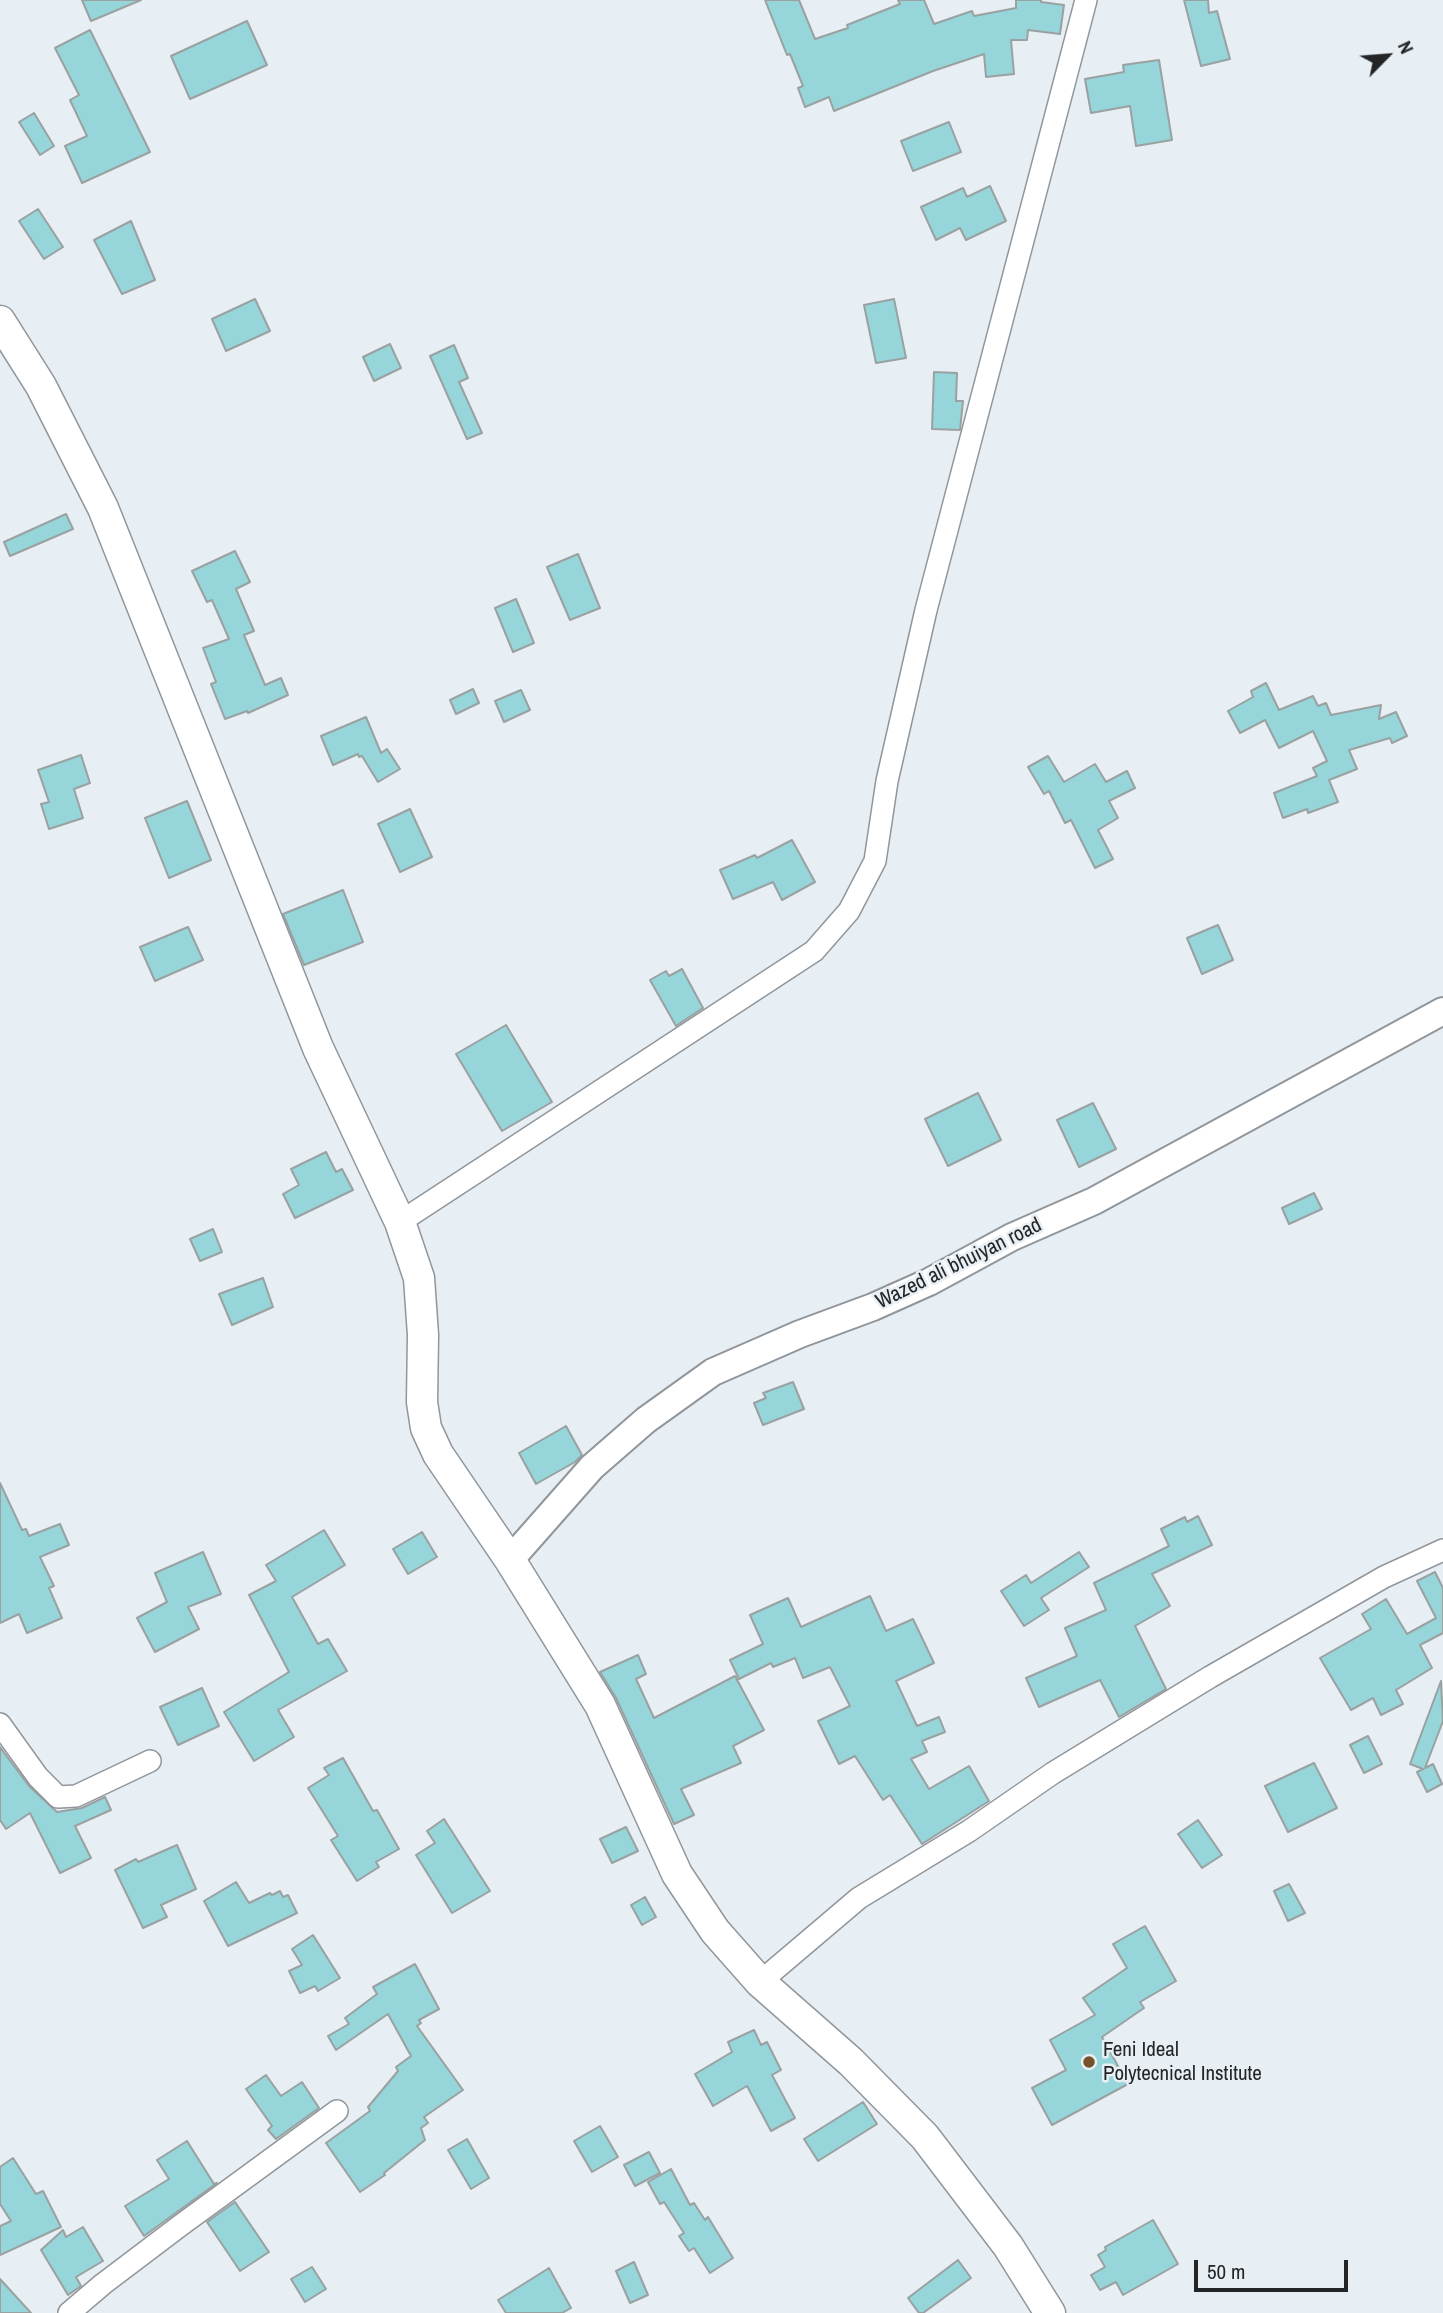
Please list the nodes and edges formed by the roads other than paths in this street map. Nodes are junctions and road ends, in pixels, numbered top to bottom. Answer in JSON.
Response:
{"nodes":[{"id":1,"x":1086,"y":0,"type":"edge"},
{"id":2,"x":0,"y":321,"type":"edge"},
{"id":3,"x":1443,"y":1011,"type":"edge"},
{"id":4,"x":400,"y":1222,"type":"junction"},
{"id":5,"x":1443,"y":1550,"type":"edge"},
{"id":6,"x":510,"y":1560,"type":"junction"},
{"id":7,"x":0,"y":1724,"type":"edge"},
{"id":8,"x":150,"y":1761,"type":"dead end"},
{"id":9,"x":760,"y":1982,"type":"junction"},
{"id":10,"x":337,"y":2111,"type":"dead end"},
{"id":11,"x":69,"y":2313,"type":"edge"},
{"id":12,"x":1051,"y":2313,"type":"edge"}],
"edges":[{"from":1,"to":4,"type":"street"},
{"from":2,"to":4,"type":"main road"},
{"from":3,"to":6,"type":"street","name":"Wazed ali bhuiyan road"},
{"from":4,"to":6,"type":"main road"},
{"from":5,"to":9,"type":"street"},
{"from":6,"to":9,"type":"main road"},
{"from":7,"to":8,"type":"street"},
{"from":9,"to":12,"type":"main road"},
{"from":10,"to":11,"type":"street"}]}
